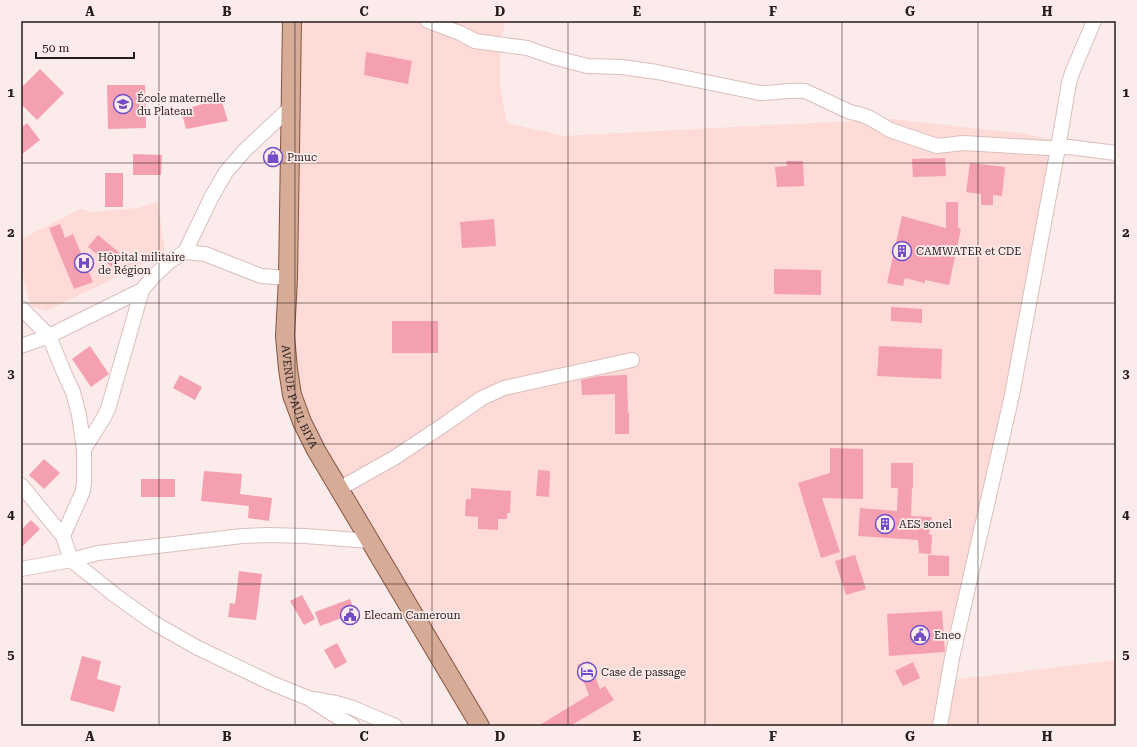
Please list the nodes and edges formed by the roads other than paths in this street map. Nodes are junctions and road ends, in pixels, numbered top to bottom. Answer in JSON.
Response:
{"nodes":[{"id":1,"x":292,"y":21,"type":"edge"},
{"id":2,"x":428,"y":21,"type":"edge"},
{"id":3,"x":1094,"y":21,"type":"edge"},
{"id":4,"x":291,"y":107,"type":"junction"},
{"id":5,"x":1058,"y":148,"type":"junction"},
{"id":6,"x":1116,"y":153,"type":"edge"},
{"id":7,"x":185,"y":252,"type":"junction"},
{"id":8,"x":288,"y":278,"type":"junction"},
{"id":9,"x":142,"y":290,"type":"junction"},
{"id":10,"x":21,"y":308,"type":"edge"},
{"id":11,"x":49,"y":336,"type":"junction"},
{"id":12,"x":21,"y":346,"type":"edge"},
{"id":13,"x":632,"y":360,"type":"dead end"},
{"id":14,"x":84,"y":449,"type":"junction"},
{"id":15,"x":21,"y":485,"type":"edge"},
{"id":16,"x":339,"y":489,"type":"junction"},
{"id":17,"x":63,"y":536,"type":"junction"},
{"id":18,"x":370,"y":542,"type":"junction"},
{"id":19,"x":71,"y":560,"type":"junction"},
{"id":20,"x":21,"y":569,"type":"edge"},
{"id":21,"x":308,"y":698,"type":"junction"},
{"id":22,"x":353,"y":726,"type":"edge"},
{"id":23,"x":395,"y":726,"type":"edge"},
{"id":24,"x":480,"y":726,"type":"edge"},
{"id":25,"x":940,"y":726,"type":"edge"}],
"edges":[{"from":1,"to":4,"type":"main road","name":"AVENUE PAUL BIYA"},
{"from":2,"to":5,"type":"street"},
{"from":3,"to":5,"type":"street"},
{"from":4,"to":7,"type":"street"},
{"from":4,"to":8,"type":"main road","name":"AVENUE PAUL BIYA"},
{"from":5,"to":6,"type":"street"},
{"from":5,"to":25,"type":"street"},
{"from":7,"to":8,"type":"street"},
{"from":7,"to":9,"type":"street"},
{"from":8,"to":16,"type":"main road","name":"AVENUE PAUL BIYA"},
{"from":9,"to":11,"type":"street"},
{"from":9,"to":14,"type":"street"},
{"from":10,"to":11,"type":"street"},
{"from":11,"to":12,"type":"street"},
{"from":11,"to":14,"type":"street"},
{"from":13,"to":16,"type":"street"},
{"from":14,"to":17,"type":"street"},
{"from":15,"to":17,"type":"street"},
{"from":16,"to":18,"type":"main road","name":"AVENUE PAUL BIYA"},
{"from":17,"to":19,"type":"street"},
{"from":18,"to":19,"type":"street"},
{"from":18,"to":24,"type":"main road","name":"AVENUE PAUL BIYA"},
{"from":19,"to":20,"type":"street"},
{"from":19,"to":21,"type":"street"},
{"from":21,"to":22,"type":"street"},
{"from":21,"to":23,"type":"street"}]}
